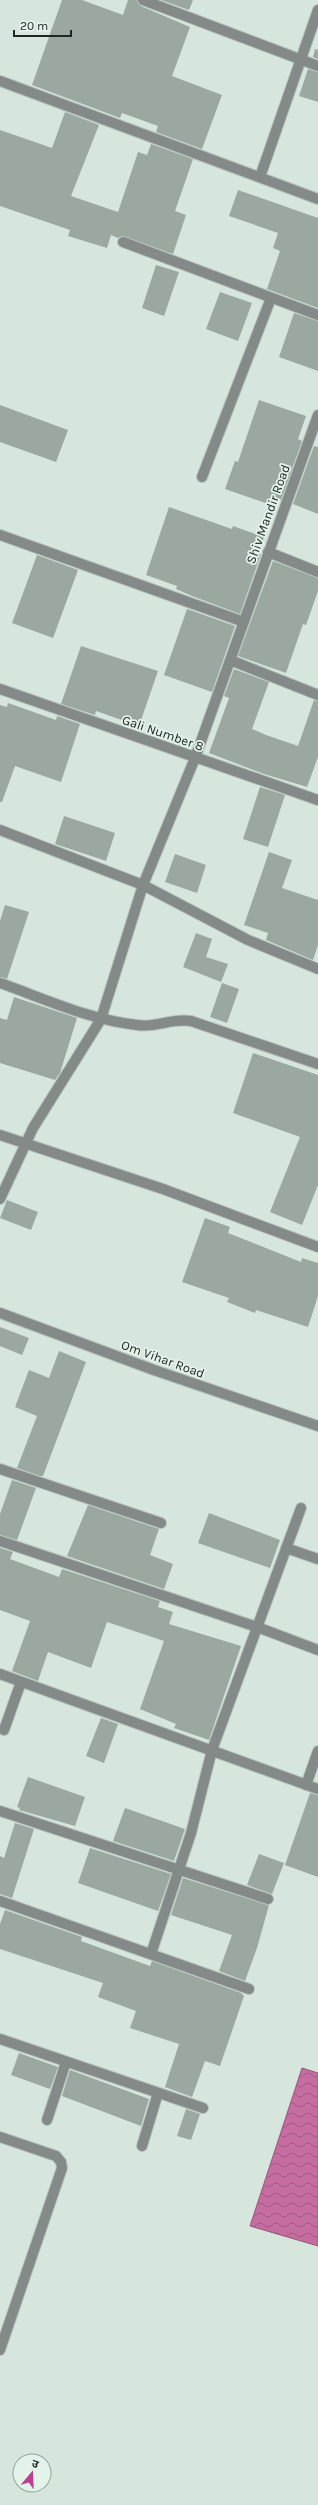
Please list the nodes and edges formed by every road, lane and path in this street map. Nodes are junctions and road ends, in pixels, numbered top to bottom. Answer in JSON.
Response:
{"nodes":[{"id":1,"x":143,"y":0,"type":"edge"},
{"id":2,"x":318,"y":10,"type":"edge"},
{"id":3,"x":300,"y":59,"type":"junction"},
{"id":4,"x":318,"y":66,"type":"edge"},
{"id":5,"x":0,"y":81,"type":"edge"},
{"id":6,"x":260,"y":177,"type":"junction"},
{"id":7,"x":318,"y":198,"type":"edge"},
{"id":8,"x":123,"y":242,"type":"dead end"},
{"id":9,"x":271,"y":298,"type":"junction"},
{"id":10,"x":318,"y":315,"type":"edge"},
{"id":11,"x":318,"y":415,"type":"edge"},
{"id":12,"x":314,"y":438,"type":"edge"},
{"id":13,"x":202,"y":477,"type":"dead end"},
{"id":14,"x":0,"y":535,"type":"edge"},
{"id":15,"x":268,"y":552,"type":"junction"},
{"id":16,"x":318,"y":572,"type":"edge"},
{"id":17,"x":244,"y":622,"type":"junction"},
{"id":18,"x":230,"y":660,"type":"junction"},
{"id":19,"x":0,"y":689,"type":"edge"},
{"id":20,"x":318,"y":695,"type":"edge"},
{"id":21,"x":195,"y":758,"type":"junction"},
{"id":22,"x":318,"y":800,"type":"edge"},
{"id":23,"x":0,"y":830,"type":"edge"},
{"id":24,"x":143,"y":885,"type":"junction"},
{"id":25,"x":317,"y":966,"type":"edge"},
{"id":26,"x":0,"y":983,"type":"edge"},
{"id":27,"x":101,"y":1019,"type":"junction"},
{"id":28,"x":318,"y":1064,"type":"edge"},
{"id":29,"x":0,"y":1135,"type":"edge"},
{"id":30,"x":25,"y":1143,"type":"junction"},
{"id":31,"x":0,"y":1199,"type":"edge"},
{"id":32,"x":318,"y":1247,"type":"edge"},
{"id":33,"x":0,"y":1313,"type":"edge"},
{"id":34,"x":318,"y":1426,"type":"edge"},
{"id":35,"x":0,"y":1469,"type":"edge"},
{"id":36,"x":301,"y":1508,"type":"dead end"},
{"id":37,"x":161,"y":1523,"type":"dead end"},
{"id":38,"x":0,"y":1541,"type":"edge"},
{"id":39,"x":286,"y":1548,"type":"junction"},
{"id":40,"x":318,"y":1559,"type":"edge"},
{"id":41,"x":257,"y":1627,"type":"junction"},
{"id":42,"x":318,"y":1650,"type":"edge"},
{"id":43,"x":0,"y":1674,"type":"edge"},
{"id":44,"x":21,"y":1682,"type":"junction"},
{"id":45,"x":4,"y":1730,"type":"dead end"},
{"id":46,"x":212,"y":1750,"type":"junction"},
{"id":47,"x":318,"y":1751,"type":"edge"},
{"id":48,"x":306,"y":1785,"type":"junction"},
{"id":49,"x":318,"y":1789,"type":"edge"},
{"id":50,"x":0,"y":1811,"type":"edge"},
{"id":51,"x":178,"y":1871,"type":"junction"},
{"id":52,"x":268,"y":1899,"type":"dead end"},
{"id":53,"x":0,"y":1901,"type":"edge"},
{"id":54,"x":151,"y":1954,"type":"junction"},
{"id":55,"x":249,"y":1988,"type":"dead end"},
{"id":56,"x":0,"y":2039,"type":"edge"},
{"id":57,"x":66,"y":2062,"type":"junction"},
{"id":58,"x":158,"y":2093,"type":"junction"},
{"id":59,"x":203,"y":2108,"type":"dead end"},
{"id":60,"x":47,"y":2120,"type":"dead end"},
{"id":61,"x":0,"y":2137,"type":"edge"},
{"id":62,"x":142,"y":2146,"type":"dead end"},
{"id":63,"x":0,"y":2350,"type":"edge"}],
"edges":[{"from":1,"to":3,"type":"street"},
{"from":2,"to":3,"type":"street"},
{"from":3,"to":4,"type":"street"},
{"from":3,"to":6,"type":"street"},
{"from":5,"to":6,"type":"street"},
{"from":6,"to":7,"type":"street"},
{"from":8,"to":9,"type":"street"},
{"from":9,"to":10,"type":"street"},
{"from":9,"to":13,"type":"street"},
{"from":11,"to":12,"type":"street","name":"Shiv Mandir Road"},
{"from":12,"to":15,"type":"street","name":"Shiv Mandir Road"},
{"from":14,"to":17,"type":"street"},
{"from":15,"to":16,"type":"street"},
{"from":15,"to":17,"type":"street","name":"Shiv Mandir Road"},
{"from":17,"to":18,"type":"street","name":"Shiv Mandir Road"},
{"from":18,"to":20,"type":"street"},
{"from":18,"to":21,"type":"street","name":"Shiv Mandir Road"},
{"from":19,"to":21,"type":"street","name":"Gali Number 8"},
{"from":21,"to":22,"type":"street","name":"Gali Number 8"},
{"from":21,"to":24,"type":"street","name":"Shiv Mandir Road"},
{"from":23,"to":24,"type":"street"},
{"from":24,"to":25,"type":"street"},
{"from":24,"to":27,"type":"street","name":"Shiv Mandir Road"},
{"from":26,"to":27,"type":"street"},
{"from":27,"to":28,"type":"street"},
{"from":27,"to":30,"type":"street","name":"Shiv Mandir Road"},
{"from":29,"to":30,"type":"street"},
{"from":30,"to":31,"type":"street","name":"Shiv Mandir Road"},
{"from":30,"to":32,"type":"street"},
{"from":33,"to":34,"type":"street","name":"Om Vihar Road"},
{"from":35,"to":37,"type":"street"},
{"from":36,"to":39,"type":"street"},
{"from":38,"to":41,"type":"street"},
{"from":39,"to":40,"type":"street"},
{"from":39,"to":41,"type":"street"},
{"from":41,"to":42,"type":"street"},
{"from":41,"to":46,"type":"street"},
{"from":43,"to":44,"type":"street"},
{"from":44,"to":45,"type":"street"},
{"from":44,"to":46,"type":"street"},
{"from":46,"to":48,"type":"street"},
{"from":46,"to":51,"type":"street"},
{"from":47,"to":48,"type":"street"},
{"from":48,"to":49,"type":"street"},
{"from":50,"to":51,"type":"street"},
{"from":51,"to":52,"type":"street"},
{"from":51,"to":54,"type":"street"},
{"from":53,"to":54,"type":"street"},
{"from":54,"to":55,"type":"street"},
{"from":56,"to":57,"type":"street"},
{"from":57,"to":58,"type":"street"},
{"from":57,"to":60,"type":"street"},
{"from":58,"to":59,"type":"street"},
{"from":58,"to":62,"type":"street"},
{"from":61,"to":63,"type":"street"}]}
